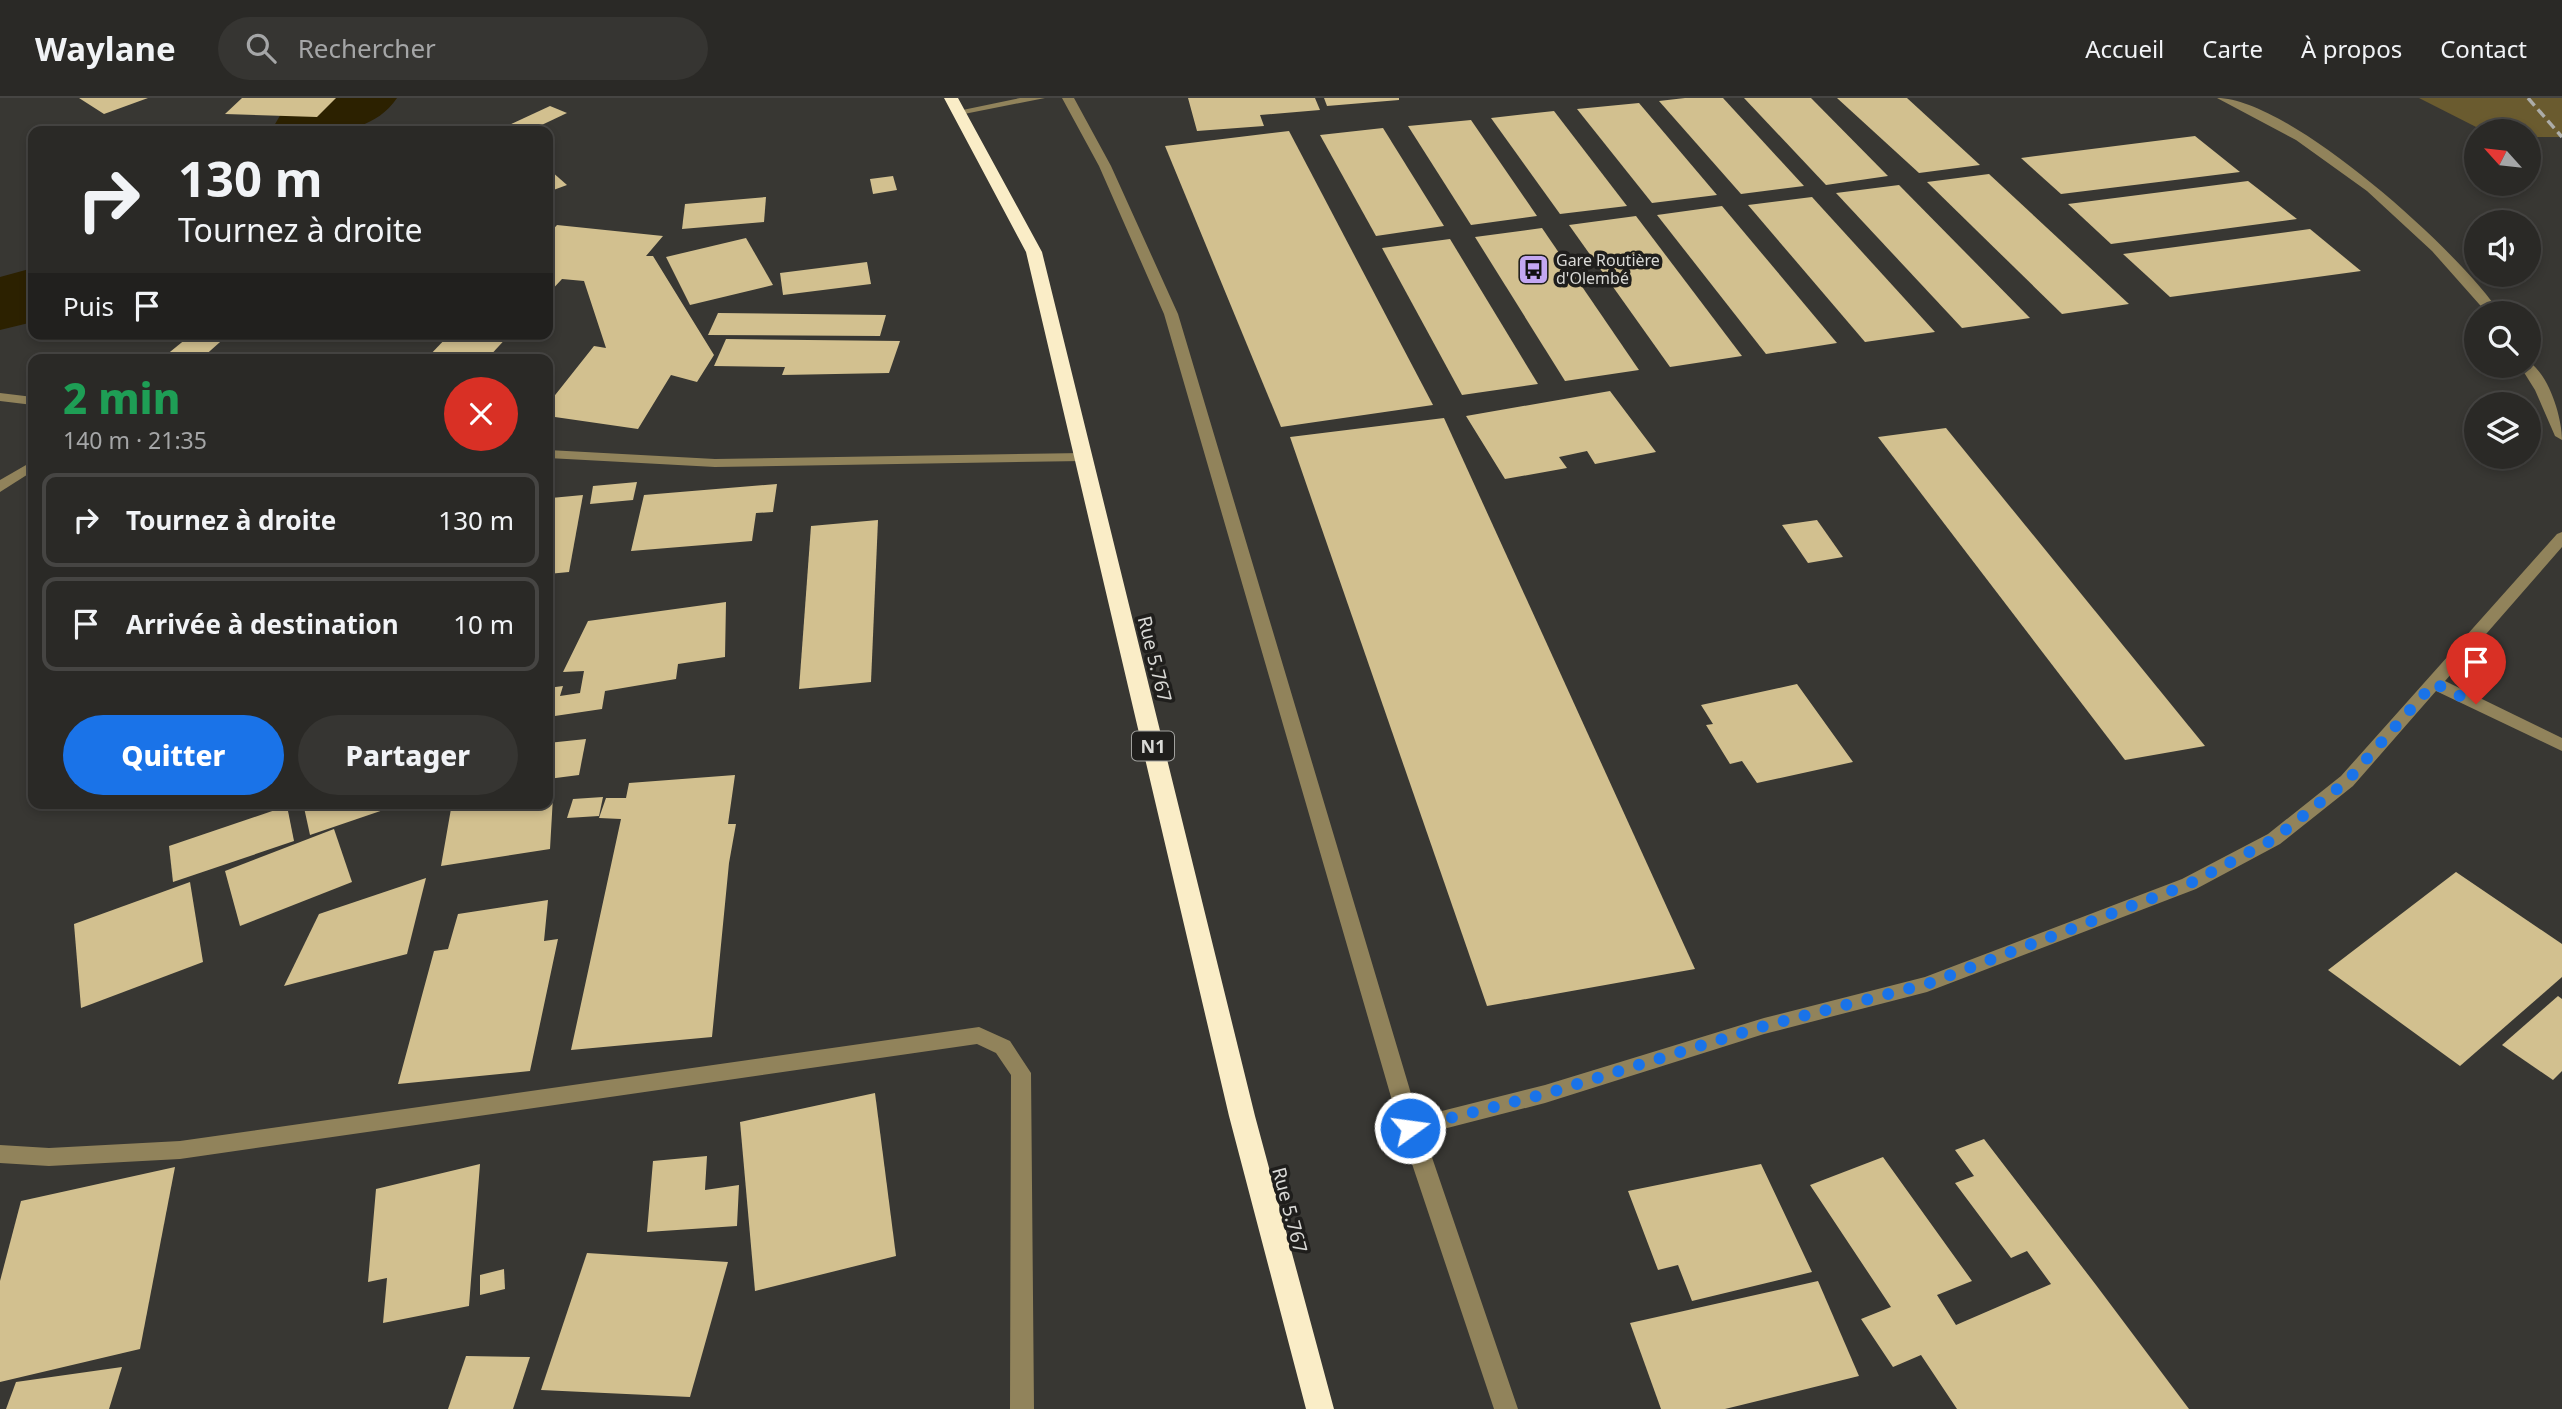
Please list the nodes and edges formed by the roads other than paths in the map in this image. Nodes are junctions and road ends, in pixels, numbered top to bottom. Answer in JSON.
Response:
{"nodes":[{"id":1,"x":1039,"y":98,"type":"edge"},
{"id":2,"x":1068,"y":98,"type":"edge"},
{"id":3,"x":2223,"y":98,"type":"edge"},
{"id":4,"x":2246,"y":98,"type":"edge"},
{"id":5,"x":955,"y":105,"type":"edge"},
{"id":6,"x":2264,"y":115,"type":"junction"},
{"id":7,"x":2484,"y":301,"type":"edge"},
{"id":8,"x":2534,"y":378,"type":"edge"},
{"id":9,"x":0,"y":397,"type":"edge"},
{"id":10,"x":28,"y":400,"type":"edge"},
{"id":11,"x":2562,"y":436,"type":"edge"},
{"id":12,"x":553,"y":454,"type":"edge"},
{"id":13,"x":1083,"y":457,"type":"junction"},
{"id":14,"x":28,"y":468,"type":"edge"},
{"id":15,"x":0,"y":487,"type":"edge"},
{"id":16,"x":2562,"y":537,"type":"edge"},
{"id":17,"x":2434,"y":683,"type":"junction"},
{"id":18,"x":2562,"y":746,"type":"edge"},
{"id":19,"x":1410,"y":1128,"type":"junction"},
{"id":20,"x":0,"y":1154,"type":"edge"},
{"id":21,"x":1022,"y":1409,"type":"edge"},
{"id":22,"x":1320,"y":1409,"type":"edge"},
{"id":23,"x":1506,"y":1409,"type":"edge"}],
"edges":[{"from":1,"to":5,"type":"street"},
{"from":2,"to":19,"type":"street"},
{"from":3,"to":6,"type":"street"},
{"from":4,"to":6,"type":"street"},
{"from":5,"to":13,"type":"highway","name":"Rue 5.767","number":"N1"},
{"from":6,"to":7,"type":"street"},
{"from":8,"to":11,"type":"street"},
{"from":9,"to":10,"type":"street"},
{"from":12,"to":13,"type":"street"},
{"from":13,"to":22,"type":"highway","name":"Rue 5.767","number":"N1"},
{"from":14,"to":15,"type":"street"},
{"from":16,"to":17,"type":"street"},
{"from":17,"to":18,"type":"street"},
{"from":17,"to":19,"type":"street"},
{"from":19,"to":23,"type":"street"},
{"from":20,"to":21,"type":"street"}]}
